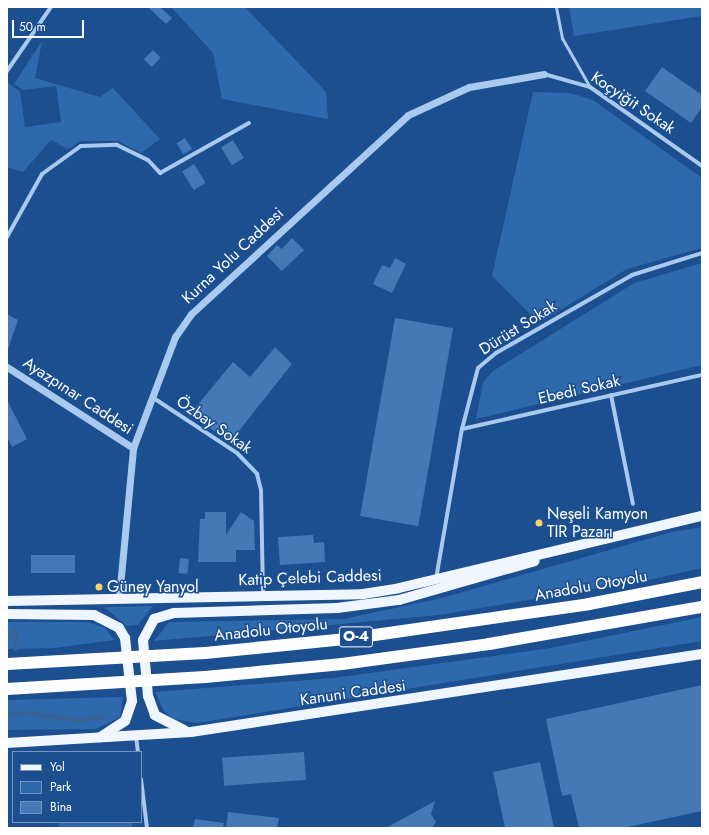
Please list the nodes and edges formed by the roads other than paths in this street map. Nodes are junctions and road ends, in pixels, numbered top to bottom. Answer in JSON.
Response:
{"nodes":[{"id":1,"x":51,"y":7,"type":"edge"},
{"id":2,"x":556,"y":7,"type":"edge"},
{"id":3,"x":7,"y":71,"type":"edge"},
{"id":4,"x":544,"y":74,"type":"joint"},
{"id":5,"x":590,"y":87,"type":"junction"},
{"id":6,"x":249,"y":123,"type":"dead end"},
{"id":7,"x":702,"y":166,"type":"edge"},
{"id":8,"x":7,"y":237,"type":"edge"},
{"id":9,"x":702,"y":253,"type":"edge"},
{"id":10,"x":7,"y":367,"type":"edge"},
{"id":11,"x":702,"y":375,"type":"edge"},
{"id":12,"x":611,"y":395,"type":"junction"},
{"id":13,"x":152,"y":397,"type":"junction"},
{"id":14,"x":462,"y":429,"type":"junction"},
{"id":15,"x":133,"y":448,"type":"junction"},
{"id":16,"x":633,"y":504,"type":"dead end"},
{"id":17,"x":702,"y":516,"type":"edge"},
{"id":18,"x":638,"y":529,"type":"junction"},
{"id":19,"x":436,"y":580,"type":"junction"},
{"id":20,"x":702,"y":582,"type":"edge"},
{"id":21,"x":263,"y":595,"type":"junction"},
{"id":22,"x":119,"y":597,"type":"junction"},
{"id":23,"x":7,"y":601,"type":"edge"},
{"id":24,"x":702,"y":608,"type":"edge"},
{"id":25,"x":7,"y":614,"type":"edge"},
{"id":26,"x":702,"y":654,"type":"edge"},
{"id":27,"x":7,"y":664,"type":"edge"},
{"id":28,"x":7,"y":689,"type":"edge"},
{"id":29,"x":191,"y":732,"type":"junction"},
{"id":30,"x":136,"y":736,"type":"junction"},
{"id":31,"x":92,"y":739,"type":"junction"},
{"id":32,"x":7,"y":743,"type":"edge"},
{"id":33,"x":138,"y":751,"type":"edge"},
{"id":34,"x":142,"y":787,"type":"edge"},
{"id":35,"x":147,"y":828,"type":"edge"}],
"edges":[{"from":1,"to":3,"type":"street"},
{"from":2,"to":5,"type":"lane"},
{"from":4,"to":5,"type":"street","name":"Koçyiğit Sokak"},
{"from":4,"to":13,"type":"street","name":"Kurna Yolu Caddesi"},
{"from":5,"to":7,"type":"street","name":"Koçyiğit Sokak"},
{"from":6,"to":8,"type":"street"},
{"from":9,"to":14,"type":"street","name":"Dürüst Sokak"},
{"from":10,"to":15,"type":"street","name":"Ayazpınar Caddesi"},
{"from":11,"to":12,"type":"street","name":"Ebedi Sokak"},
{"from":12,"to":14,"type":"street","name":"Ebedi Sokak"},
{"from":12,"to":16,"type":"street"},
{"from":13,"to":15,"type":"street","name":"Kurna Yolu Caddesi"},
{"from":13,"to":21,"type":"street","name":"Özbay Sokak"},
{"from":14,"to":19,"type":"street","name":"Dürüst Sokak"},
{"from":15,"to":22,"type":"street","name":"Kurna Yolu Caddesi"},
{"from":17,"to":18,"type":"main road","name":"Katip Çelebi Caddesi"},
{"from":18,"to":19,"type":"main road","name":"Katip Çelebi Caddesi"},
{"from":18,"to":29,"type":"main road"},
{"from":19,"to":21,"type":"main road","name":"Katip Çelebi Caddesi"},
{"from":20,"to":27,"type":"highway","name":"Anadolu Otoyolu","number":"O-4"},
{"from":21,"to":22,"type":"main road","name":"Katip Çelebi Caddesi"},
{"from":22,"to":23,"type":"main road","name":"Katip Çelebi Caddesi"},
{"from":24,"to":28,"type":"highway","number":"O-4"},
{"from":25,"to":31,"type":"main road"},
{"from":26,"to":29,"type":"main road","name":"Kanuni Caddesi"},
{"from":29,"to":30,"type":"main road","name":"Kanuni Caddesi"},
{"from":30,"to":31,"type":"main road","name":"Kanuni Caddesi"},
{"from":30,"to":33,"type":"street"},
{"from":31,"to":32,"type":"main road","name":"Kanuni Caddesi"},
{"from":34,"to":35,"type":"street"}]}
